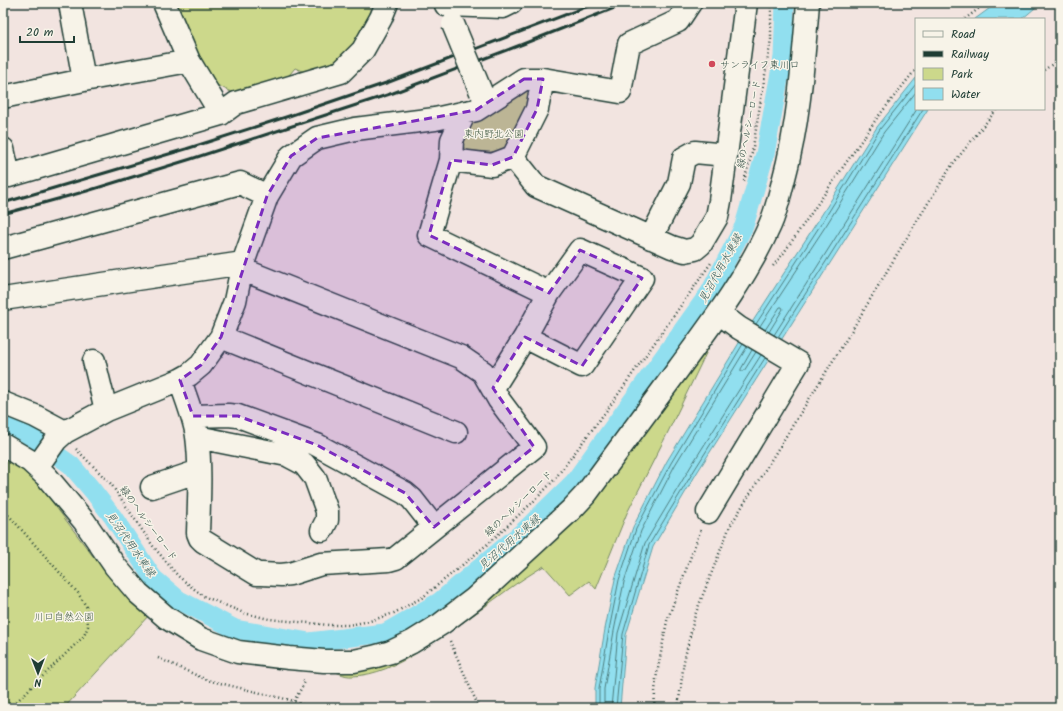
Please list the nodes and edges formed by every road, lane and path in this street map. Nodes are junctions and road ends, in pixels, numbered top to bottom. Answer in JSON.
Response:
{"nodes":[{"id":1,"x":70,"y":3,"type":"edge"},
{"id":2,"x":164,"y":3,"type":"edge"},
{"id":3,"x":387,"y":3,"type":"edge"},
{"id":4,"x":511,"y":3,"type":"edge"},
{"id":5,"x":690,"y":3,"type":"edge"},
{"id":6,"x":746,"y":3,"type":"edge"},
{"id":7,"x":771,"y":3,"type":"edge"},
{"id":8,"x":808,"y":3,"type":"edge"},
{"id":9,"x":986,"y":3,"type":"edge"},
{"id":10,"x":448,"y":11,"type":"edge"},
{"id":11,"x":966,"y":18,"type":"edge"},
{"id":12,"x":1060,"y":60,"type":"edge"},
{"id":13,"x":189,"y":61,"type":"junction"},
{"id":14,"x":1045,"y":69,"type":"edge"},
{"id":15,"x":915,"y":70,"type":"edge"},
{"id":16,"x":543,"y":79,"type":"junction"},
{"id":17,"x":84,"y":80,"type":"junction"},
{"id":18,"x":3,"y":97,"type":"edge"},
{"id":19,"x":477,"y":103,"type":"junction"},
{"id":20,"x":996,"y":110,"type":"edge"},
{"id":21,"x":221,"y":114,"type":"junction"},
{"id":22,"x":3,"y":148,"type":"edge"},
{"id":23,"x":726,"y":156,"type":"junction"},
{"id":24,"x":513,"y":157,"type":"junction"},
{"id":25,"x":451,"y":160,"type":"junction"},
{"id":26,"x":744,"y":182,"type":"dead end"},
{"id":27,"x":267,"y":196,"type":"junction"},
{"id":28,"x":651,"y":238,"type":"junction"},
{"id":29,"x":3,"y":248,"type":"edge"},
{"id":30,"x":712,"y":262,"type":"dead end"},
{"id":31,"x":242,"y":266,"type":"junction"},
{"id":32,"x":773,"y":266,"type":"dead end"},
{"id":33,"x":549,"y":293,"type":"junction"},
{"id":34,"x":3,"y":299,"type":"edge"},
{"id":35,"x":719,"y":314,"type":"junction"},
{"id":36,"x":221,"y":337,"type":"junction"},
{"id":37,"x":525,"y":337,"type":"junction"},
{"id":38,"x":94,"y":361,"type":"dead end"},
{"id":39,"x":180,"y":380,"type":"junction"},
{"id":40,"x":493,"y":388,"type":"junction"},
{"id":41,"x":3,"y":403,"type":"edge"},
{"id":42,"x":106,"y":410,"type":"junction"},
{"id":43,"x":195,"y":427,"type":"junction"},
{"id":44,"x":456,"y":432,"type":"dead end"},
{"id":45,"x":61,"y":436,"type":"junction"},
{"id":46,"x":3,"y":445,"type":"edge"},
{"id":47,"x":40,"y":463,"type":"junction"},
{"id":48,"x":199,"y":471,"type":"junction"},
{"id":49,"x":152,"y":487,"type":"dead end"},
{"id":50,"x":3,"y":509,"type":"edge"},
{"id":51,"x":708,"y":512,"type":"joint"},
{"id":52,"x":434,"y":528,"type":"junction"},
{"id":53,"x":322,"y":530,"type":"dead end"},
{"id":54,"x":441,"y":624,"type":"junction"},
{"id":55,"x":158,"y":658,"type":"dead end"},
{"id":56,"x":304,"y":682,"type":"dead end"},
{"id":57,"x":290,"y":701,"type":"junction"},
{"id":58,"x":294,"y":701,"type":"junction"},
{"id":59,"x":10,"y":708,"type":"edge"},
{"id":60,"x":286,"y":708,"type":"edge"},
{"id":61,"x":309,"y":708,"type":"edge"},
{"id":62,"x":479,"y":708,"type":"edge"},
{"id":63,"x":654,"y":708,"type":"edge"},
{"id":64,"x":678,"y":708,"type":"edge"}],
"edges":[{"from":1,"to":17,"type":"street"},
{"from":2,"to":13,"type":"street"},
{"from":3,"to":21,"type":"street"},
{"from":4,"to":10,"type":"street"},
{"from":5,"to":16,"type":"street"},
{"from":6,"to":23,"type":"street"},
{"from":7,"to":26,"type":"path","name":"緑のヘルシーロード"},
{"from":8,"to":35,"type":"street"},
{"from":9,"to":11,"type":"path"},
{"from":10,"to":19,"type":"street","bridge":true},
{"from":12,"to":14,"type":"path"},
{"from":13,"to":17,"type":"street"},
{"from":13,"to":21,"type":"street"},
{"from":15,"to":32,"type":"path"},
{"from":16,"to":19,"type":"street"},
{"from":16,"to":24,"type":"street"},
{"from":17,"to":18,"type":"street"},
{"from":19,"to":25,"type":"street"},
{"from":19,"to":27,"type":"street"},
{"from":20,"to":64,"type":"path"},
{"from":21,"to":22,"type":"street"},
{"from":23,"to":28,"type":"street"},
{"from":23,"to":28,"type":"street"},
{"from":24,"to":25,"type":"street"},
{"from":24,"to":28,"type":"street"},
{"from":25,"to":33,"type":"street"},
{"from":27,"to":29,"type":"street"},
{"from":27,"to":31,"type":"street"},
{"from":30,"to":45,"type":"path","name":"緑のヘルシーロード"},
{"from":31,"to":34,"type":"street"},
{"from":31,"to":36,"type":"street"},
{"from":31,"to":40,"type":"street"},
{"from":33,"to":37,"type":"street"},
{"from":33,"to":37,"type":"street"},
{"from":35,"to":51,"type":"street"},
{"from":35,"to":54,"type":"street"},
{"from":36,"to":39,"type":"street"},
{"from":36,"to":44,"type":"street"},
{"from":37,"to":40,"type":"street"},
{"from":38,"to":42,"type":"street"},
{"from":39,"to":42,"type":"street"},
{"from":39,"to":43,"type":"street"},
{"from":40,"to":52,"type":"street"},
{"from":41,"to":45,"type":"street"},
{"from":42,"to":45,"type":"street"},
{"from":43,"to":48,"type":"street"},
{"from":43,"to":52,"type":"street"},
{"from":43,"to":53,"type":"street"},
{"from":45,"to":47,"type":"street"},
{"from":46,"to":47,"type":"street"},
{"from":47,"to":54,"type":"street"},
{"from":48,"to":49,"type":"street"},
{"from":48,"to":52,"type":"street"},
{"from":50,"to":59,"type":"path"},
{"from":51,"to":63,"type":"path"},
{"from":54,"to":62,"type":"path"},
{"from":55,"to":57,"type":"path"},
{"from":56,"to":58,"type":"path"},
{"from":57,"to":58,"type":"path"},
{"from":57,"to":60,"type":"path"},
{"from":58,"to":61,"type":"path"}]}
